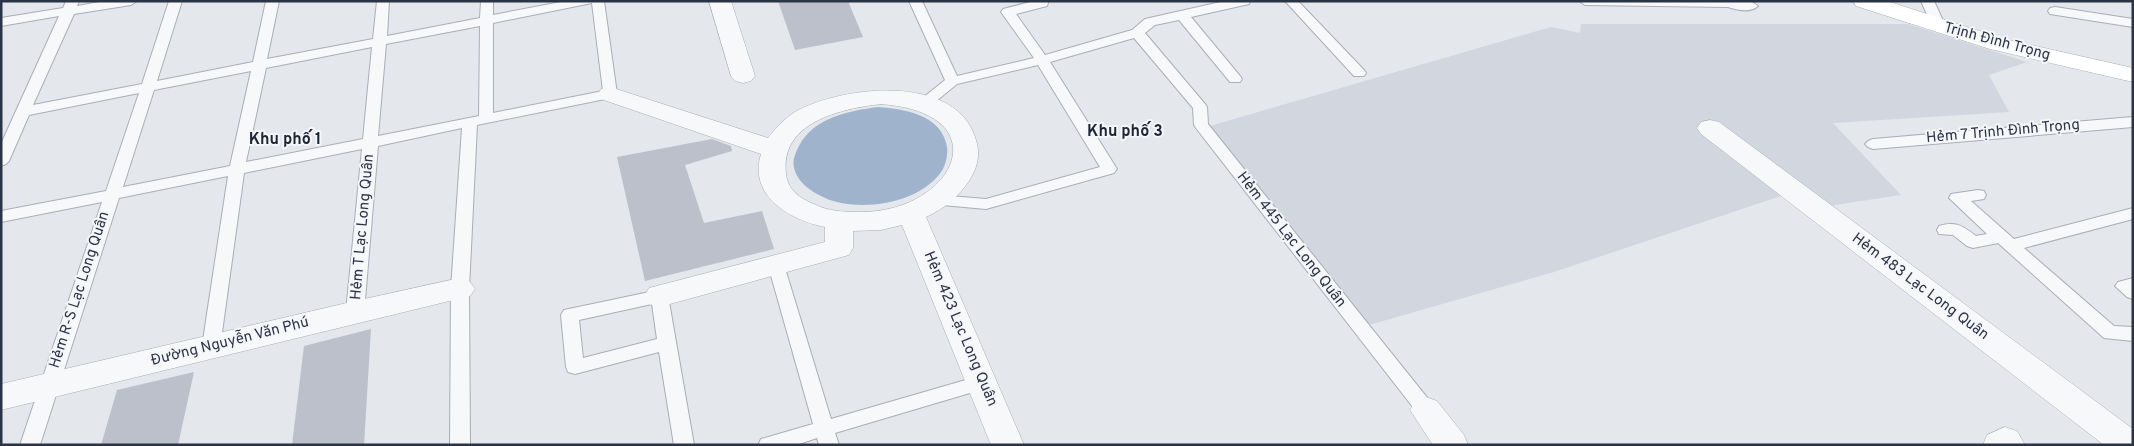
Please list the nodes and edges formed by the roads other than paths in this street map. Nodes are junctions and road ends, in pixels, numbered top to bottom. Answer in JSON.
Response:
{"nodes":[{"id":1,"x":131,"y":1,"type":"edge"},
{"id":2,"x":176,"y":1,"type":"edge"},
{"id":3,"x":273,"y":1,"type":"edge"},
{"id":4,"x":383,"y":1,"type":"edge"},
{"id":5,"x":487,"y":1,"type":"edge"},
{"id":6,"x":586,"y":1,"type":"edge"},
{"id":7,"x":598,"y":1,"type":"edge"},
{"id":8,"x":720,"y":1,"type":"edge"},
{"id":9,"x":915,"y":1,"type":"edge"},
{"id":10,"x":1244,"y":1,"type":"edge"},
{"id":11,"x":1291,"y":1,"type":"edge"},
{"id":12,"x":1585,"y":1,"type":"edge"},
{"id":13,"x":1864,"y":1,"type":"edge"},
{"id":14,"x":1927,"y":1,"type":"edge"},
{"id":15,"x":1660,"y":2,"type":"edge"},
{"id":16,"x":1042,"y":3,"type":"dead end"},
{"id":17,"x":1752,"y":6,"type":"dead end"},
{"id":18,"x":71,"y":7,"type":"edge"},
{"id":19,"x":2055,"y":11,"type":"dead end"},
{"id":20,"x":1182,"y":15,"type":"junction"},
{"id":21,"x":486,"y":21,"type":"junction"},
{"id":22,"x":1,"y":22,"type":"edge"},
{"id":23,"x":2133,"y":24,"type":"edge"},
{"id":24,"x":1938,"y":25,"type":"junction"},
{"id":25,"x":1137,"y":33,"type":"junction"},
{"id":26,"x":380,"y":42,"type":"junction"},
{"id":27,"x":1042,"y":60,"type":"junction"},
{"id":28,"x":260,"y":65,"type":"junction"},
{"id":29,"x":1359,"y":73,"type":"dead end"},
{"id":30,"x":2133,"y":75,"type":"edge"},
{"id":31,"x":744,"y":76,"type":"dead end"},
{"id":32,"x":1235,"y":79,"type":"dead end"},
{"id":33,"x":952,"y":81,"type":"junction"},
{"id":34,"x":148,"y":87,"type":"junction"},
{"id":35,"x":610,"y":94,"type":"junction"},
{"id":36,"x":924,"y":104,"type":"junction"},
{"id":37,"x":25,"y":111,"type":"junction"},
{"id":38,"x":478,"y":121,"type":"junction"},
{"id":39,"x":2133,"y":122,"type":"edge"},
{"id":40,"x":1710,"y":128,"type":"dead end"},
{"id":41,"x":371,"y":142,"type":"junction"},
{"id":42,"x":1873,"y":144,"type":"dead end"},
{"id":43,"x":774,"y":149,"type":"junction"},
{"id":44,"x":1,"y":161,"type":"edge"},
{"id":45,"x":237,"y":170,"type":"junction"},
{"id":46,"x":112,"y":195,"type":"junction"},
{"id":47,"x":1978,"y":195,"type":"dead end"},
{"id":48,"x":924,"y":206,"type":"junction"},
{"id":49,"x":2130,"y":216,"type":"edge"},
{"id":50,"x":1,"y":217,"type":"edge"},
{"id":51,"x":839,"y":221,"type":"junction"},
{"id":52,"x":1945,"y":230,"type":"dead end"},
{"id":53,"x":2005,"y":242,"type":"junction"},
{"id":54,"x":776,"y":265,"type":"junction"},
{"id":55,"x":2133,"y":284,"type":"edge"},
{"id":56,"x":460,"y":289,"type":"junction"},
{"id":57,"x":2133,"y":293,"type":"edge"},
{"id":58,"x":659,"y":296,"type":"junction"},
{"id":59,"x":355,"y":312,"type":"junction"},
{"id":60,"x":2133,"y":334,"type":"edge"},
{"id":61,"x":668,"y":343,"type":"junction"},
{"id":62,"x":211,"y":347,"type":"junction"},
{"id":63,"x":983,"y":382,"type":"junction"},
{"id":64,"x":48,"y":386,"type":"junction"},
{"id":65,"x":1,"y":397,"type":"edge"},
{"id":66,"x":1426,"y":410,"type":"joint"},
{"id":67,"x":826,"y":437,"type":"edge"},
{"id":68,"x":30,"y":445,"type":"edge"},
{"id":69,"x":460,"y":445,"type":"edge"},
{"id":70,"x":684,"y":445,"type":"edge"},
{"id":71,"x":768,"y":445,"type":"edge"},
{"id":72,"x":1008,"y":445,"type":"edge"},
{"id":73,"x":1452,"y":445,"type":"edge"},
{"id":74,"x":1999,"y":445,"type":"edge"},
{"id":75,"x":2009,"y":445,"type":"edge"},
{"id":76,"x":2129,"y":445,"type":"edge"}],
"edges":[{"from":1,"to":18,"type":"lane"},
{"from":2,"to":34,"type":"lane","name":"Hẻm R-S Lạc Long Quân"},
{"from":3,"to":28,"type":"lane"},
{"from":4,"to":26,"type":"lane","name":"Hẻm T Lạc Long Quân"},
{"from":5,"to":21,"type":"lane"},
{"from":6,"to":21,"type":"lane"},
{"from":7,"to":35,"type":"lane"},
{"from":8,"to":31,"type":"street"},
{"from":9,"to":33,"type":"lane"},
{"from":10,"to":20,"type":"lane"},
{"from":11,"to":29,"type":"lane"},
{"from":12,"to":15,"type":"lane"},
{"from":13,"to":24,"type":"street","name":"Trịnh Đình Trọng"},
{"from":14,"to":24,"type":"lane"},
{"from":15,"to":17,"type":"lane"},
{"from":16,"to":27,"type":"lane"},
{"from":18,"to":22,"type":"lane"},
{"from":18,"to":37,"type":"lane"},
{"from":19,"to":23,"type":"lane"},
{"from":20,"to":25,"type":"lane"},
{"from":20,"to":32,"type":"lane"},
{"from":21,"to":26,"type":"lane"},
{"from":21,"to":38,"type":"lane"},
{"from":24,"to":30,"type":"street","name":"Trịnh Đình Trọng"},
{"from":25,"to":27,"type":"lane"},
{"from":25,"to":66,"type":"lane","name":"Hẻm 445 Lạc Long Quân"},
{"from":26,"to":28,"type":"lane"},
{"from":26,"to":41,"type":"lane","name":"Hẻm T Lạc Long Quân"},
{"from":27,"to":33,"type":"lane"},
{"from":27,"to":48,"type":"lane"},
{"from":28,"to":34,"type":"lane"},
{"from":28,"to":45,"type":"lane"},
{"from":33,"to":36,"type":"lane"},
{"from":34,"to":37,"type":"lane"},
{"from":34,"to":46,"type":"lane","name":"Hẻm R-S Lạc Long Quân"},
{"from":35,"to":38,"type":"lane"},
{"from":35,"to":43,"type":"street"},
{"from":36,"to":43,"type":"street"},
{"from":36,"to":48,"type":"street"},
{"from":37,"to":44,"type":"lane"},
{"from":38,"to":41,"type":"lane"},
{"from":38,"to":56,"type":"lane"},
{"from":39,"to":42,"type":"lane","name":"Hẻm 7 Trịnh Đình Trọng"},
{"from":40,"to":76,"type":"street","name":"Hẻm 483 Lạc Long Quân"},
{"from":41,"to":45,"type":"lane"},
{"from":41,"to":59,"type":"lane","name":"Hẻm T Lạc Long Quân"},
{"from":43,"to":51,"type":"street"},
{"from":45,"to":46,"type":"lane"},
{"from":45,"to":62,"type":"lane"},
{"from":46,"to":50,"type":"lane"},
{"from":46,"to":64,"type":"lane","name":"Hẻm R-S Lạc Long Quân"},
{"from":47,"to":53,"type":"lane"},
{"from":48,"to":51,"type":"street"},
{"from":48,"to":63,"type":"street","name":"Hẻm 423 Lạc Long Quân"},
{"from":49,"to":53,"type":"lane"},
{"from":51,"to":54,"type":"street"},
{"from":52,"to":53,"type":"lane"},
{"from":53,"to":60,"type":"lane"},
{"from":54,"to":58,"type":"street"},
{"from":54,"to":67,"type":"lane"},
{"from":55,"to":57,"type":"lane"},
{"from":56,"to":59,"type":"street","name":"Đường Nguyễn Văn Phú"},
{"from":56,"to":69,"type":"lane"},
{"from":58,"to":61,"type":"lane"},
{"from":58,"to":61,"type":"lane"},
{"from":59,"to":62,"type":"street","name":"Đường Nguyễn Văn Phú"},
{"from":61,"to":70,"type":"lane"},
{"from":62,"to":64,"type":"street","name":"Đường Nguyễn Văn Phú"},
{"from":63,"to":67,"type":"lane"},
{"from":63,"to":72,"type":"street","name":"Hẻm 423 Lạc Long Quân"},
{"from":64,"to":65,"type":"street","name":"Đường Nguyễn Văn Phú"},
{"from":64,"to":68,"type":"lane","name":"Hẻm R-S Lạc Long Quân"},
{"from":66,"to":73,"type":"street","name":"Hẻm 445 Lạc Long Quân"},
{"from":67,"to":71,"type":"lane"},
{"from":74,"to":75,"type":"street"}]}
